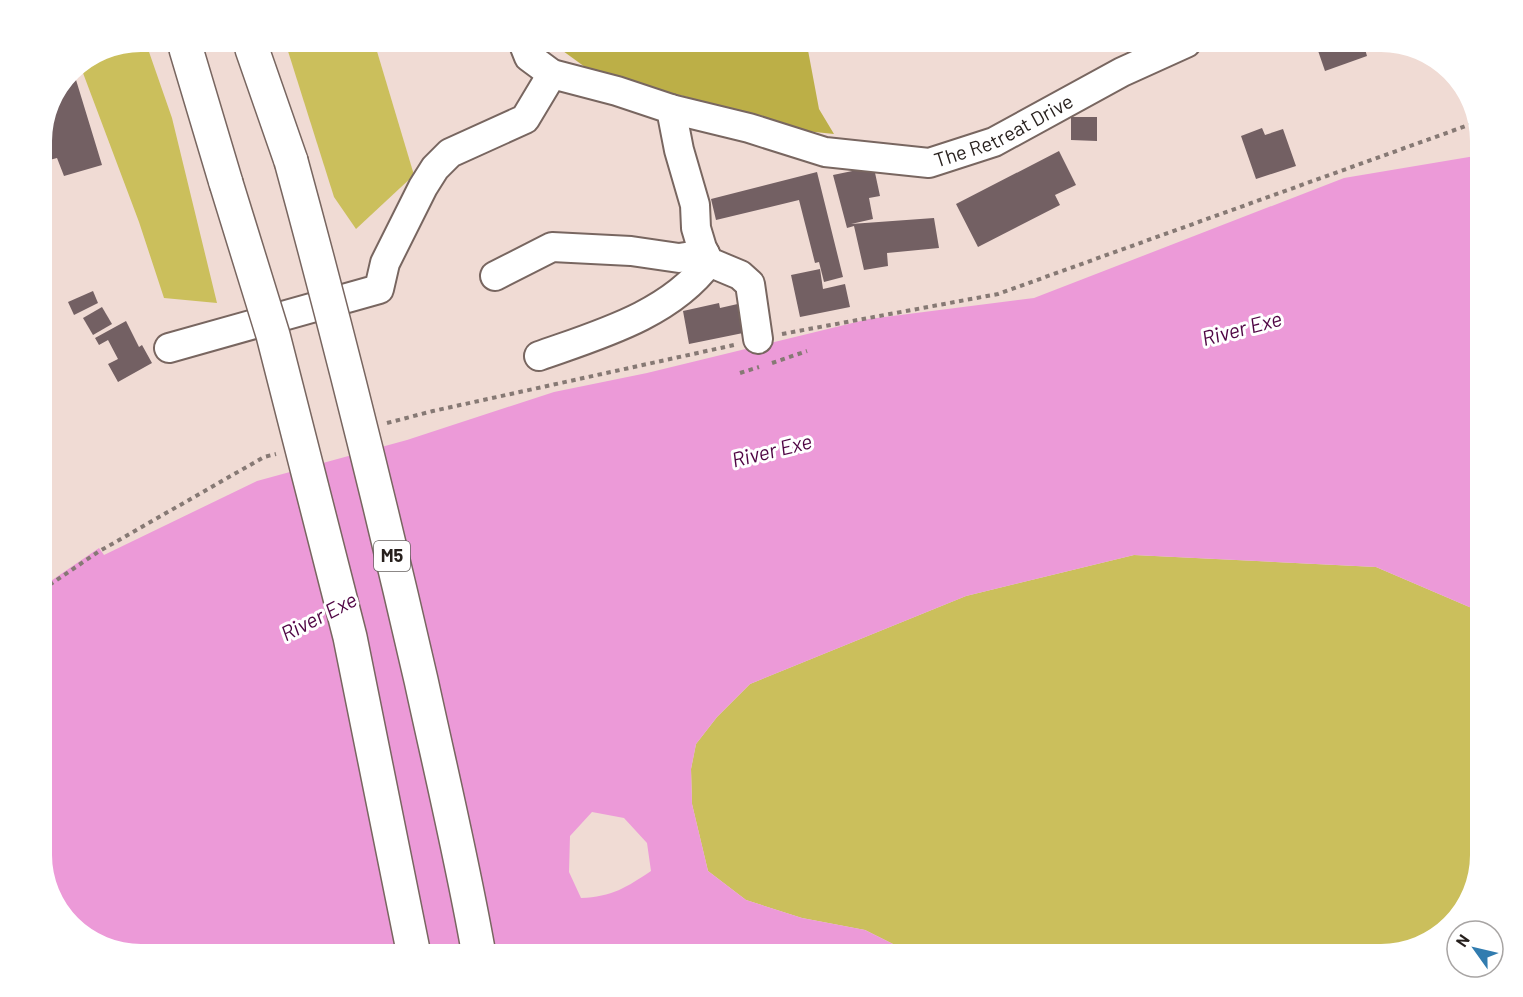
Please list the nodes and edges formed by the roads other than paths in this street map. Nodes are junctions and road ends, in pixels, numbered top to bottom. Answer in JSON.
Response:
{"nodes":[{"id":1,"x":187,"y":52,"type":"edge"},
{"id":2,"x":253,"y":52,"type":"edge"},
{"id":3,"x":527,"y":52,"type":"edge"},
{"id":4,"x":1166,"y":52,"type":"edge"},
{"id":5,"x":552,"y":74,"type":"junction"},
{"id":6,"x":671,"y":109,"type":"junction"},
{"id":7,"x":707,"y":258,"type":"junction"},
{"id":8,"x":495,"y":276,"type":"dead end"},
{"id":9,"x":758,"y":339,"type":"road end"},
{"id":10,"x":169,"y":348,"type":"dead end"},
{"id":11,"x":539,"y":356,"type":"dead end"},
{"id":12,"x":412,"y":944,"type":"edge"},
{"id":13,"x":477,"y":944,"type":"edge"}],
"edges":[{"from":1,"to":12,"type":"highway","bridge":true},
{"from":2,"to":13,"type":"highway","number":"M5","bridge":true},
{"from":3,"to":5,"type":"street","name":"The Retreat Drive"},
{"from":4,"to":6,"type":"street","name":"The Retreat Drive"},
{"from":5,"to":6,"type":"street","name":"The Retreat Drive"},
{"from":5,"to":10,"type":"street"},
{"from":6,"to":7,"type":"street"},
{"from":7,"to":8,"type":"street"},
{"from":7,"to":9,"type":"street"},
{"from":7,"to":11,"type":"street"}]}
